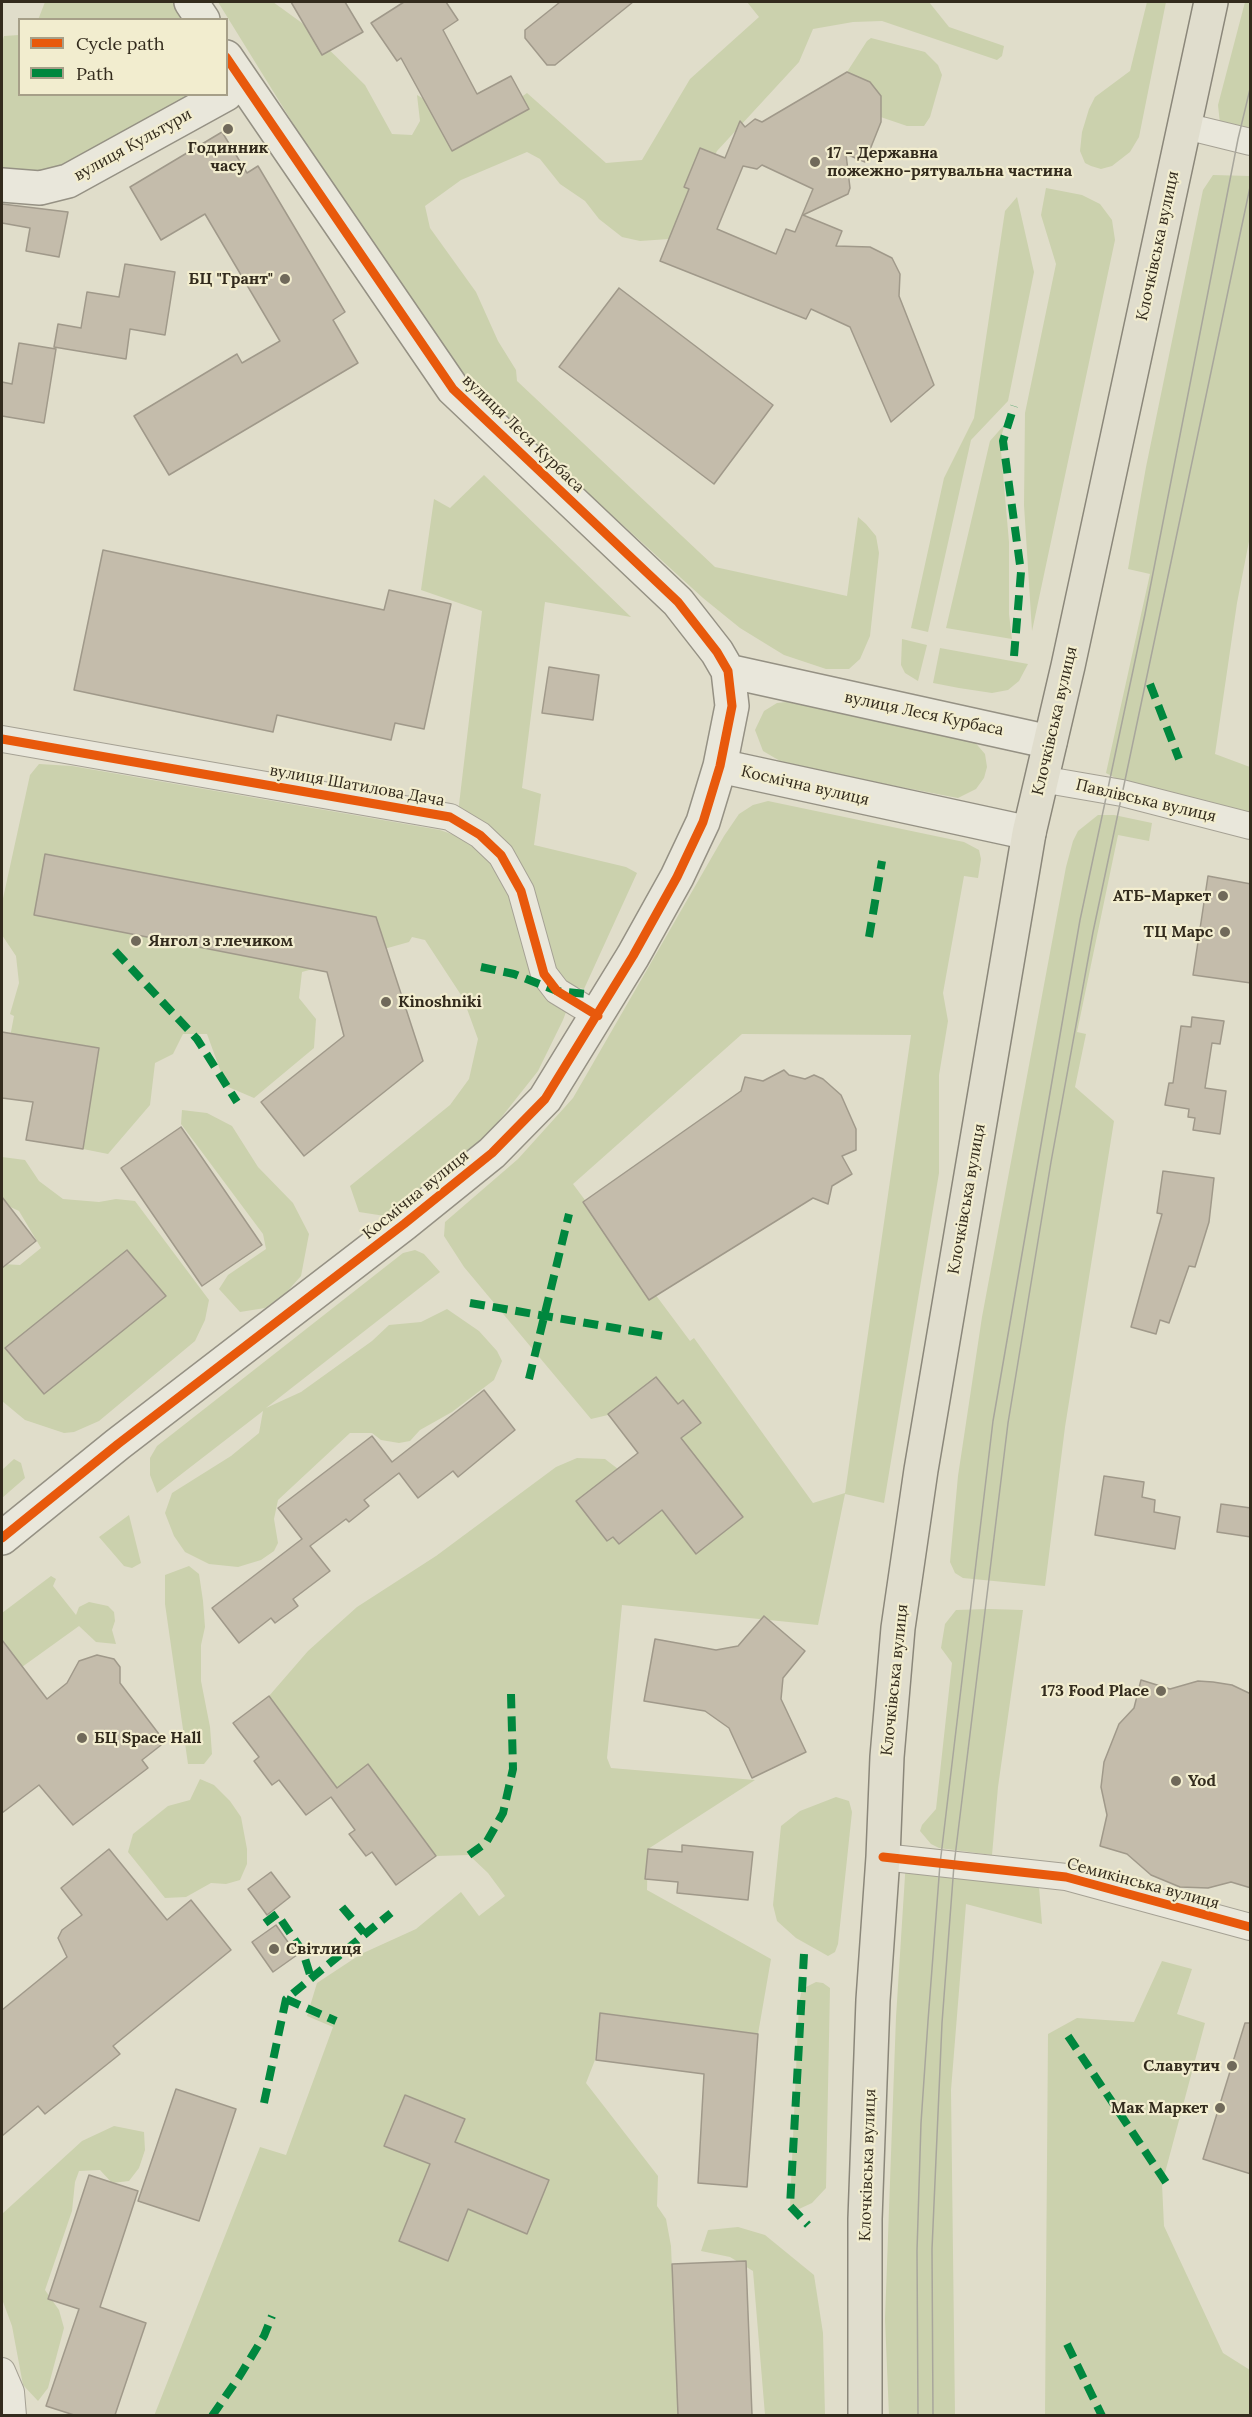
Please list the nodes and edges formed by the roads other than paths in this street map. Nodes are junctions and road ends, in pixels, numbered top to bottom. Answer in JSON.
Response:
{"nodes":[{"id":1,"x":191,"y":2,"type":"edge"},
{"id":2,"x":1211,"y":2,"type":"edge"},
{"id":3,"x":202,"y":18,"type":"edge"},
{"id":4,"x":228,"y":68,"type":"edge"},
{"id":5,"x":232,"y":91,"type":"edge"},
{"id":6,"x":223,"y":96,"type":"edge"},
{"id":7,"x":1185,"y":126,"type":"junction"},
{"id":8,"x":1251,"y":142,"type":"edge"},
{"id":9,"x":2,"y":185,"type":"edge"},
{"id":10,"x":728,"y":672,"type":"junction"},
{"id":11,"x":2,"y":739,"type":"edge"},
{"id":12,"x":1050,"y":742,"type":"junction"},
{"id":13,"x":720,"y":766,"type":"junction"},
{"id":14,"x":1041,"y":778,"type":"junction"},
{"id":15,"x":1251,"y":826,"type":"edge"},
{"id":16,"x":1029,"y":833,"type":"junction"},
{"id":17,"x":598,"y":1016,"type":"junction"},
{"id":18,"x":2,"y":1538,"type":"edge"},
{"id":19,"x":883,"y":1857,"type":"junction"},
{"id":20,"x":1251,"y":1927,"type":"edge"},
{"id":21,"x":2,"y":2371,"type":"edge"},
{"id":22,"x":13,"y":2415,"type":"edge"},
{"id":23,"x":865,"y":2415,"type":"edge"}],
"edges":[{"from":1,"to":3,"type":"street"},
{"from":2,"to":7,"type":"main road","name":"Клочківська вулиця"},
{"from":4,"to":5,"type":"street","name":"вулиця Леся Курбаса"},
{"from":5,"to":10,"type":"street","name":"вулиця Леся Курбаса"},
{"from":6,"to":9,"type":"street","name":"вулиця Культури"},
{"from":7,"to":8,"type":"street"},
{"from":7,"to":12,"type":"main road","name":"Клочківська вулиця"},
{"from":10,"to":12,"type":"street","name":"вулиця Леся Курбаса"},
{"from":10,"to":13,"type":"street","name":"вулиця Леся Курбаса"},
{"from":11,"to":17,"type":"street","name":"вулиця Шатилова Дача"},
{"from":12,"to":14,"type":"main road","name":"Клочківська вулиця"},
{"from":13,"to":16,"type":"street","name":"Космічна вулиця"},
{"from":13,"to":17,"type":"street","name":"Космічна вулиця"},
{"from":14,"to":15,"type":"street","name":"Павлівська вулиця"},
{"from":14,"to":16,"type":"main road","name":"Клочківська вулиця"},
{"from":16,"to":19,"type":"main road","name":"Клочківська вулиця"},
{"from":17,"to":18,"type":"street","name":"Космічна вулиця"},
{"from":19,"to":20,"type":"street","name":"Семикінська вулиця"},
{"from":19,"to":23,"type":"main road","name":"Клочківська вулиця"},
{"from":21,"to":22,"type":"street"}]}
